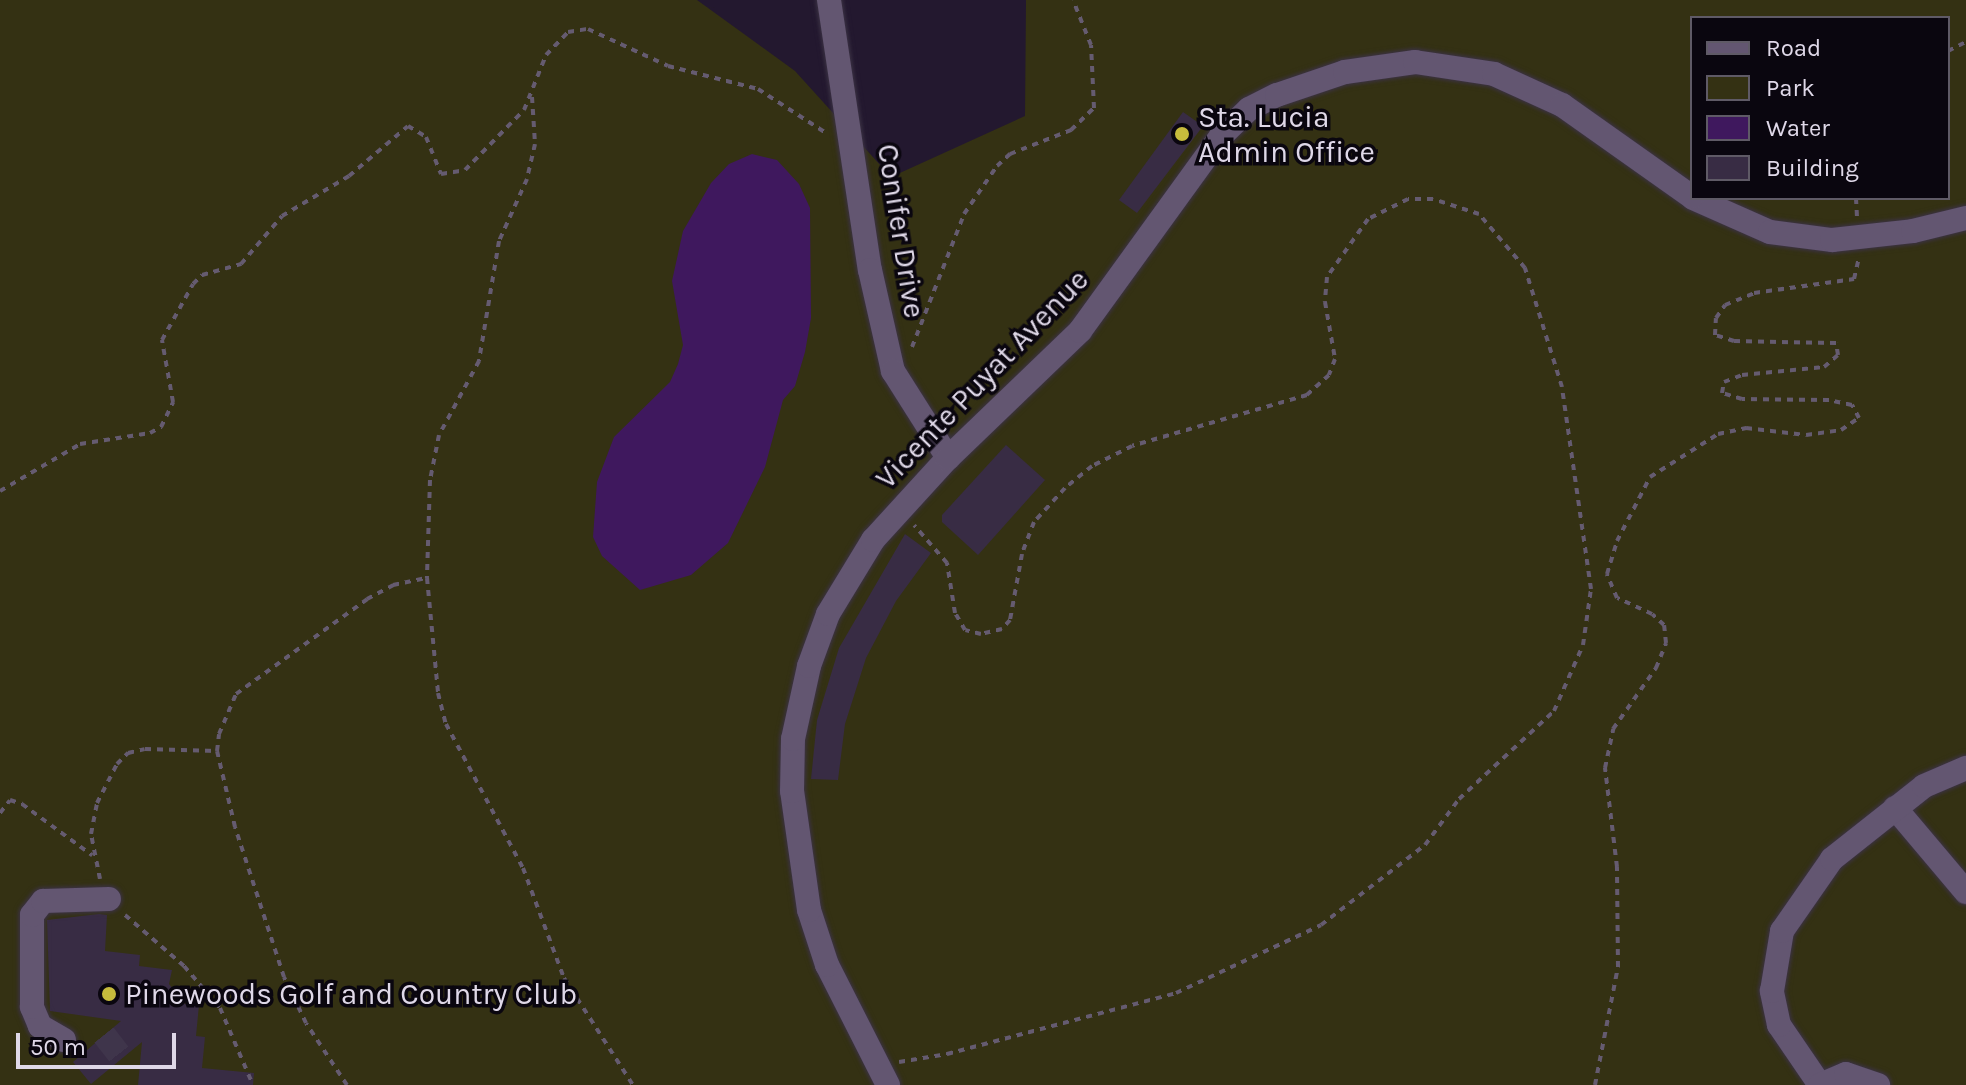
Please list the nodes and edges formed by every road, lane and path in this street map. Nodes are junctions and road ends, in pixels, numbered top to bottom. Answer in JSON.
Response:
{"nodes":[{"id":1,"x":829,"y":0,"type":"edge"},
{"id":2,"x":1073,"y":0,"type":"edge"},
{"id":3,"x":532,"y":94,"type":"junction"},
{"id":4,"x":856,"y":156,"type":"junction"},
{"id":5,"x":1690,"y":196,"type":"edge"},
{"id":6,"x":1698,"y":200,"type":"edge"},
{"id":7,"x":1856,"y":200,"type":"edge"},
{"id":8,"x":1966,"y":218,"type":"edge"},
{"id":9,"x":1858,"y":239,"type":"junction"},
{"id":10,"x":893,"y":371,"type":"junction"},
{"id":11,"x":948,"y":458,"type":"junction"},
{"id":12,"x":0,"y":491,"type":"edge"},
{"id":13,"x":899,"y":511,"type":"junction"},
{"id":14,"x":427,"y":578,"type":"junction"},
{"id":15,"x":217,"y":751,"type":"junction"},
{"id":16,"x":1966,"y":768,"type":"edge"},
{"id":17,"x":1895,"y":808,"type":"junction"},
{"id":18,"x":0,"y":813,"type":"edge"},
{"id":19,"x":92,"y":855,"type":"junction"},
{"id":20,"x":1966,"y":892,"type":"edge"},
{"id":21,"x":109,"y":899,"type":"junction"},
{"id":22,"x":64,"y":1040,"type":"dead end"},
{"id":23,"x":882,"y":1076,"type":"edge"},
{"id":24,"x":253,"y":1085,"type":"edge"},
{"id":25,"x":347,"y":1085,"type":"edge"},
{"id":26,"x":633,"y":1085,"type":"edge"},
{"id":27,"x":1595,"y":1085,"type":"edge"},
{"id":28,"x":1820,"y":1085,"type":"edge"},
{"id":29,"x":1878,"y":1085,"type":"edge"}],
"edges":[{"from":1,"to":4,"type":"street","name":"Conifer Drive"},
{"from":2,"to":10,"type":"path"},
{"from":3,"to":4,"type":"path"},
{"from":3,"to":12,"type":"path"},
{"from":3,"to":14,"type":"path"},
{"from":4,"to":10,"type":"street","name":"Conifer Drive"},
{"from":5,"to":11,"type":"street","name":"Vicente Puyat Avenue"},
{"from":6,"to":9,"type":"street","name":"Vicente Puyat Avenue"},
{"from":7,"to":9,"type":"path"},
{"from":8,"to":9,"type":"street","name":"Vicente Puyat Avenue"},
{"from":9,"to":27,"type":"path"},
{"from":10,"to":11,"type":"street","name":"Conifer Drive"},
{"from":11,"to":13,"type":"street","name":"Vicente Puyat Avenue"},
{"from":13,"to":23,"type":"street","name":"Vicente Puyat Avenue"},
{"from":13,"to":23,"type":"path"},
{"from":14,"to":15,"type":"path"},
{"from":14,"to":26,"type":"path"},
{"from":15,"to":19,"type":"path"},
{"from":15,"to":25,"type":"path"},
{"from":16,"to":17,"type":"street"},
{"from":17,"to":20,"type":"street"},
{"from":17,"to":28,"type":"street"},
{"from":18,"to":19,"type":"path"},
{"from":19,"to":21,"type":"path"},
{"from":21,"to":22,"type":"street"},
{"from":21,"to":24,"type":"path"},
{"from":28,"to":29,"type":"street"}]}
